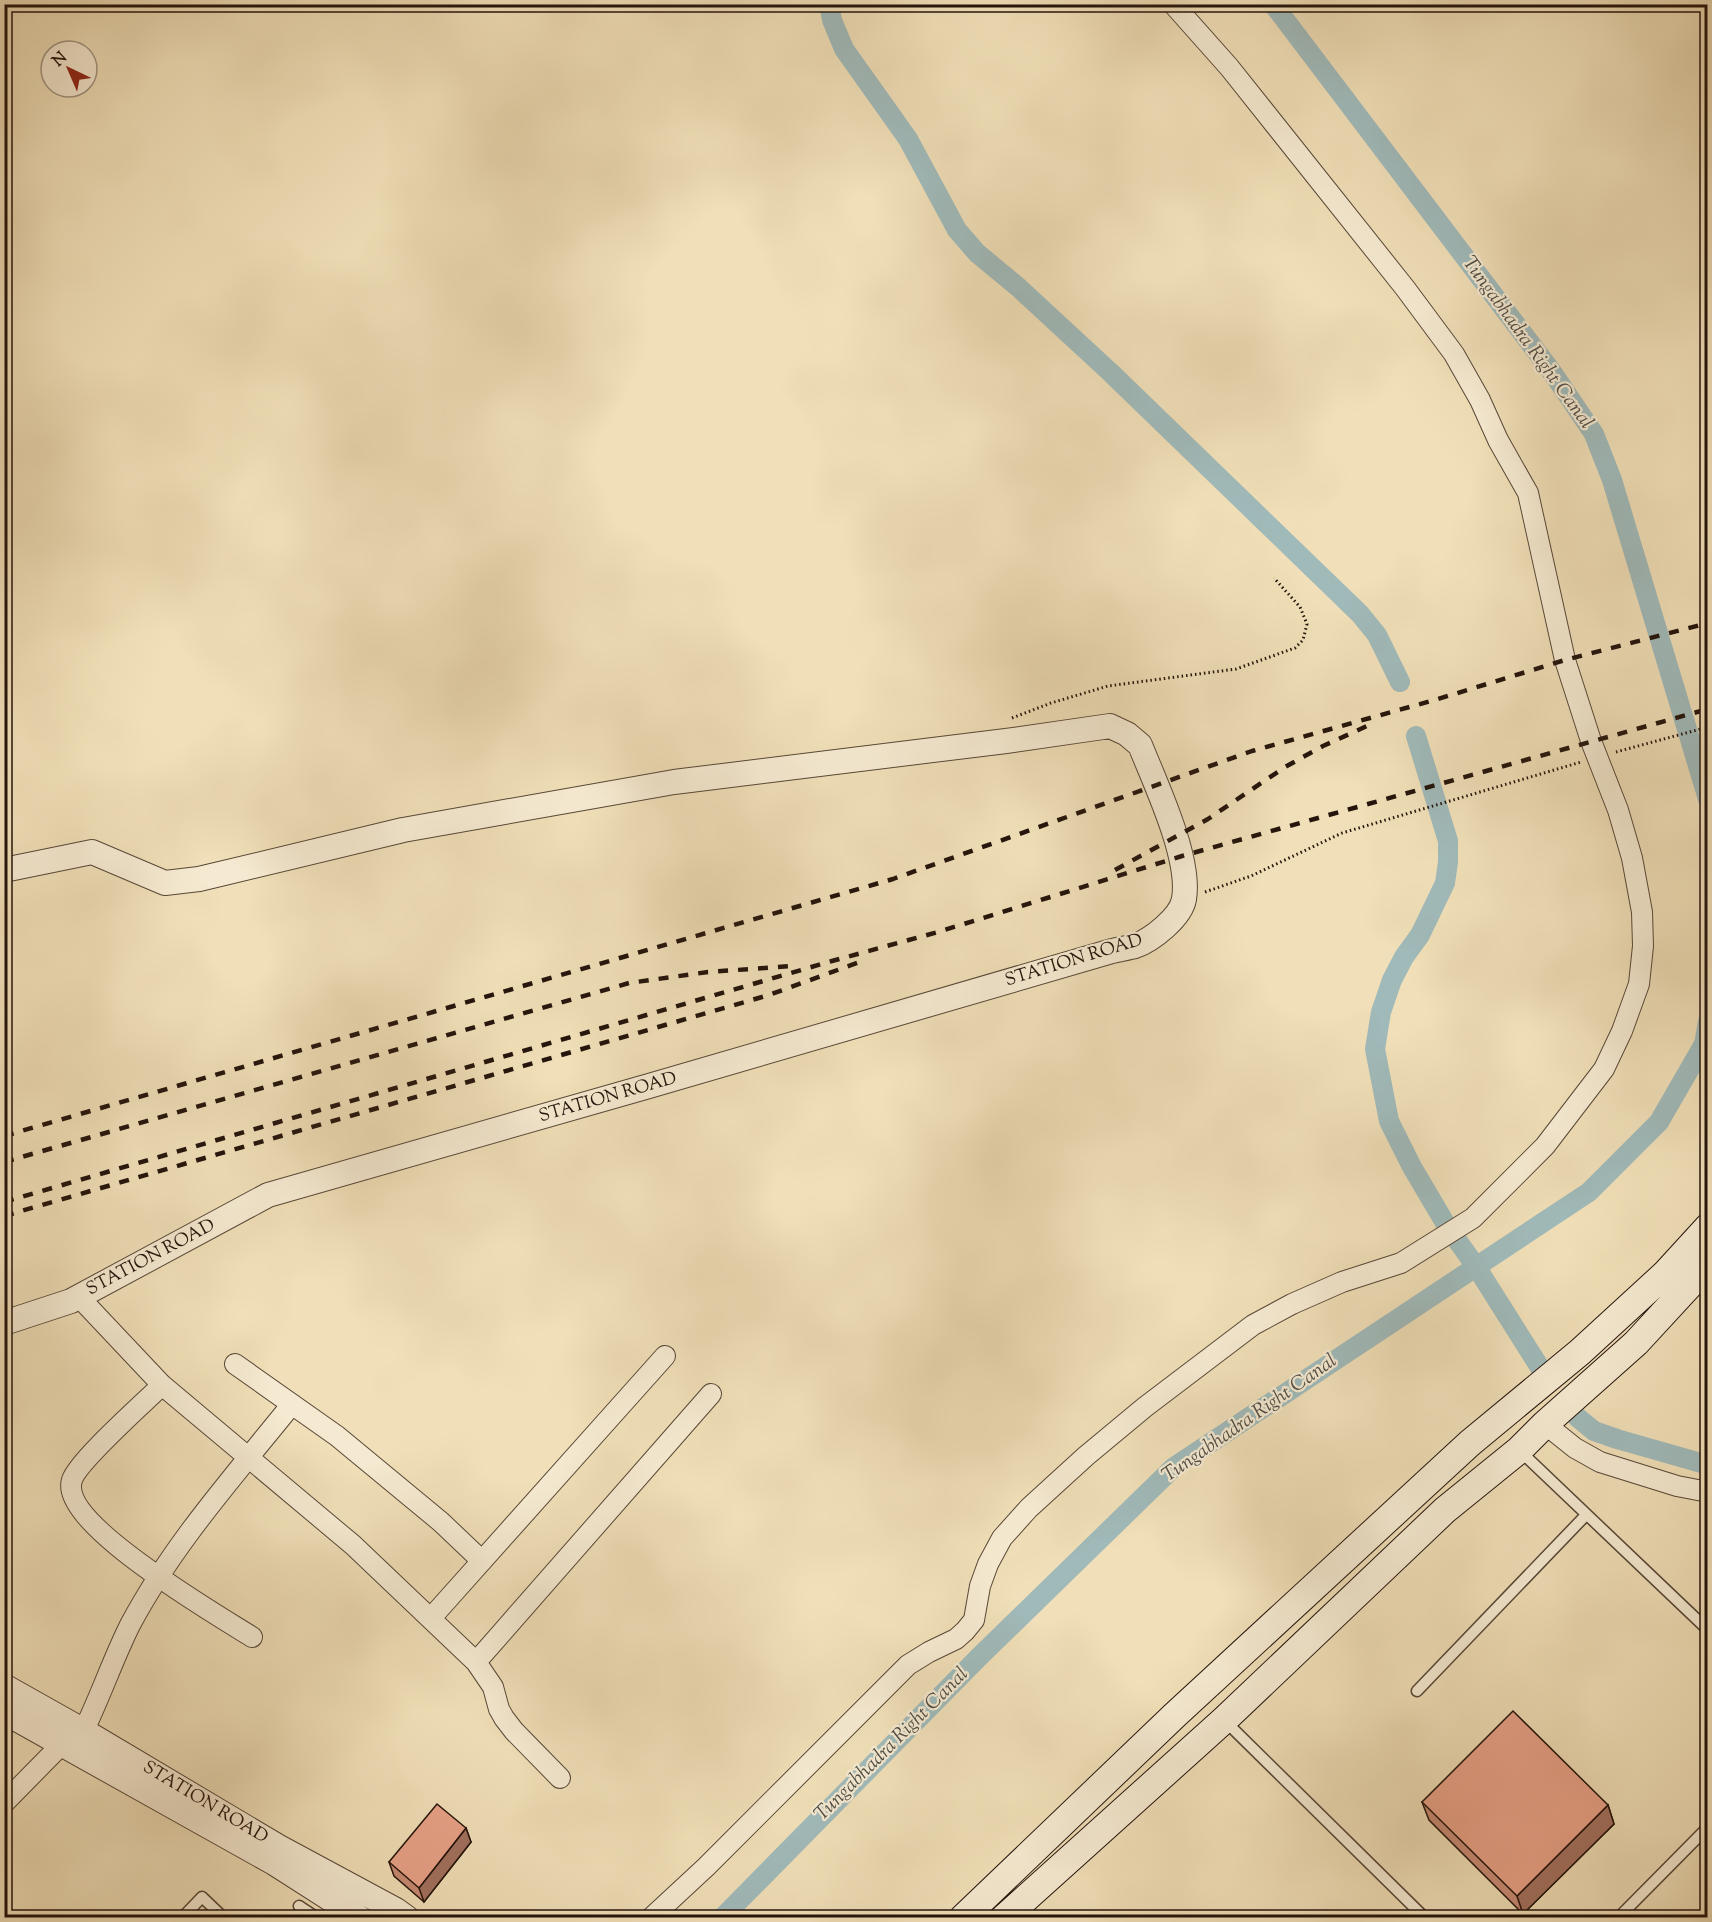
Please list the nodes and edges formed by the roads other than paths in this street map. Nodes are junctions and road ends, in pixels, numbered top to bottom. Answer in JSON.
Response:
{"nodes":[{"id":1,"x":1173,"y":4,"type":"edge"},
{"id":2,"x":4,"y":870,"type":"edge"},
{"id":3,"x":1707,"y":1227,"type":"edge"},
{"id":4,"x":1707,"y":1265,"type":"edge"},
{"id":5,"x":79,"y":1297,"type":"junction"},
{"id":6,"x":4,"y":1323,"type":"edge"},
{"id":7,"x":665,"y":1356,"type":"dead end"},
{"id":8,"x":235,"y":1364,"type":"dead end"},
{"id":9,"x":162,"y":1384,"type":"junction"},
{"id":10,"x":711,"y":1394,"type":"dead end"},
{"id":11,"x":292,"y":1404,"type":"junction"},
{"id":12,"x":1545,"y":1424,"type":"junction"},
{"id":13,"x":1519,"y":1450,"type":"junction"},
{"id":14,"x":250,"y":1456,"type":"junction"},
{"id":15,"x":1707,"y":1492,"type":"edge"},
{"id":16,"x":1586,"y":1515,"type":"junction"},
{"id":17,"x":482,"y":1561,"type":"junction"},
{"id":18,"x":159,"y":1576,"type":"junction"},
{"id":19,"x":431,"y":1618,"type":"junction"},
{"id":20,"x":1707,"y":1630,"type":"edge"},
{"id":21,"x":252,"y":1637,"type":"dead end"},
{"id":22,"x":476,"y":1662,"type":"junction"},
{"id":23,"x":4,"y":1686,"type":"edge"},
{"id":24,"x":1417,"y":1691,"type":"dead end"},
{"id":25,"x":4,"y":1712,"type":"edge"},
{"id":26,"x":1224,"y":1720,"type":"junction"},
{"id":27,"x":73,"y":1742,"type":"junction"},
{"id":28,"x":560,"y":1778,"type":"dead end"},
{"id":29,"x":4,"y":1803,"type":"edge"},
{"id":30,"x":1707,"y":1827,"type":"edge"},
{"id":31,"x":299,"y":1906,"type":"dead end"},
{"id":32,"x":182,"y":1917,"type":"edge"},
{"id":33,"x":224,"y":1917,"type":"edge"},
{"id":34,"x":317,"y":1917,"type":"edge"},
{"id":35,"x":360,"y":1917,"type":"edge"},
{"id":36,"x":407,"y":1917,"type":"edge"},
{"id":37,"x":651,"y":1917,"type":"edge"},
{"id":38,"x":963,"y":1917,"type":"edge"},
{"id":39,"x":1004,"y":1917,"type":"edge"},
{"id":40,"x":1425,"y":1917,"type":"edge"},
{"id":41,"x":1618,"y":1917,"type":"edge"}],
"edges":[{"from":1,"to":37,"type":"street"},
{"from":2,"to":5,"type":"street","name":"STATION ROAD"},
{"from":3,"to":38,"type":"main road"},
{"from":4,"to":12,"type":"main road"},
{"from":5,"to":6,"type":"street","name":"STATION ROAD"},
{"from":5,"to":9,"type":"street"},
{"from":7,"to":17,"type":"street"},
{"from":8,"to":11,"type":"street"},
{"from":9,"to":14,"type":"street"},
{"from":9,"to":18,"type":"street"},
{"from":10,"to":22,"type":"street"},
{"from":11,"to":14,"type":"street"},
{"from":11,"to":17,"type":"street"},
{"from":12,"to":13,"type":"main road"},
{"from":12,"to":15,"type":"street"},
{"from":13,"to":16,"type":"lane"},
{"from":13,"to":26,"type":"main road"},
{"from":14,"to":18,"type":"street"},
{"from":14,"to":19,"type":"street"},
{"from":16,"to":20,"type":"lane"},
{"from":16,"to":24,"type":"lane"},
{"from":17,"to":19,"type":"street"},
{"from":18,"to":21,"type":"street"},
{"from":18,"to":27,"type":"street"},
{"from":19,"to":22,"type":"street"},
{"from":22,"to":28,"type":"street"},
{"from":23,"to":27,"type":"street","name":"STATION ROAD"},
{"from":25,"to":27,"type":"street","name":"STATION ROAD"},
{"from":26,"to":39,"type":"main road"},
{"from":26,"to":40,"type":"lane"},
{"from":27,"to":29,"type":"street"},
{"from":27,"to":35,"type":"street","name":"STATION ROAD"},
{"from":27,"to":36,"type":"street","name":"STATION ROAD"},
{"from":30,"to":41,"type":"lane"},
{"from":31,"to":34,"type":"lane"},
{"from":32,"to":33,"type":"lane"}]}
